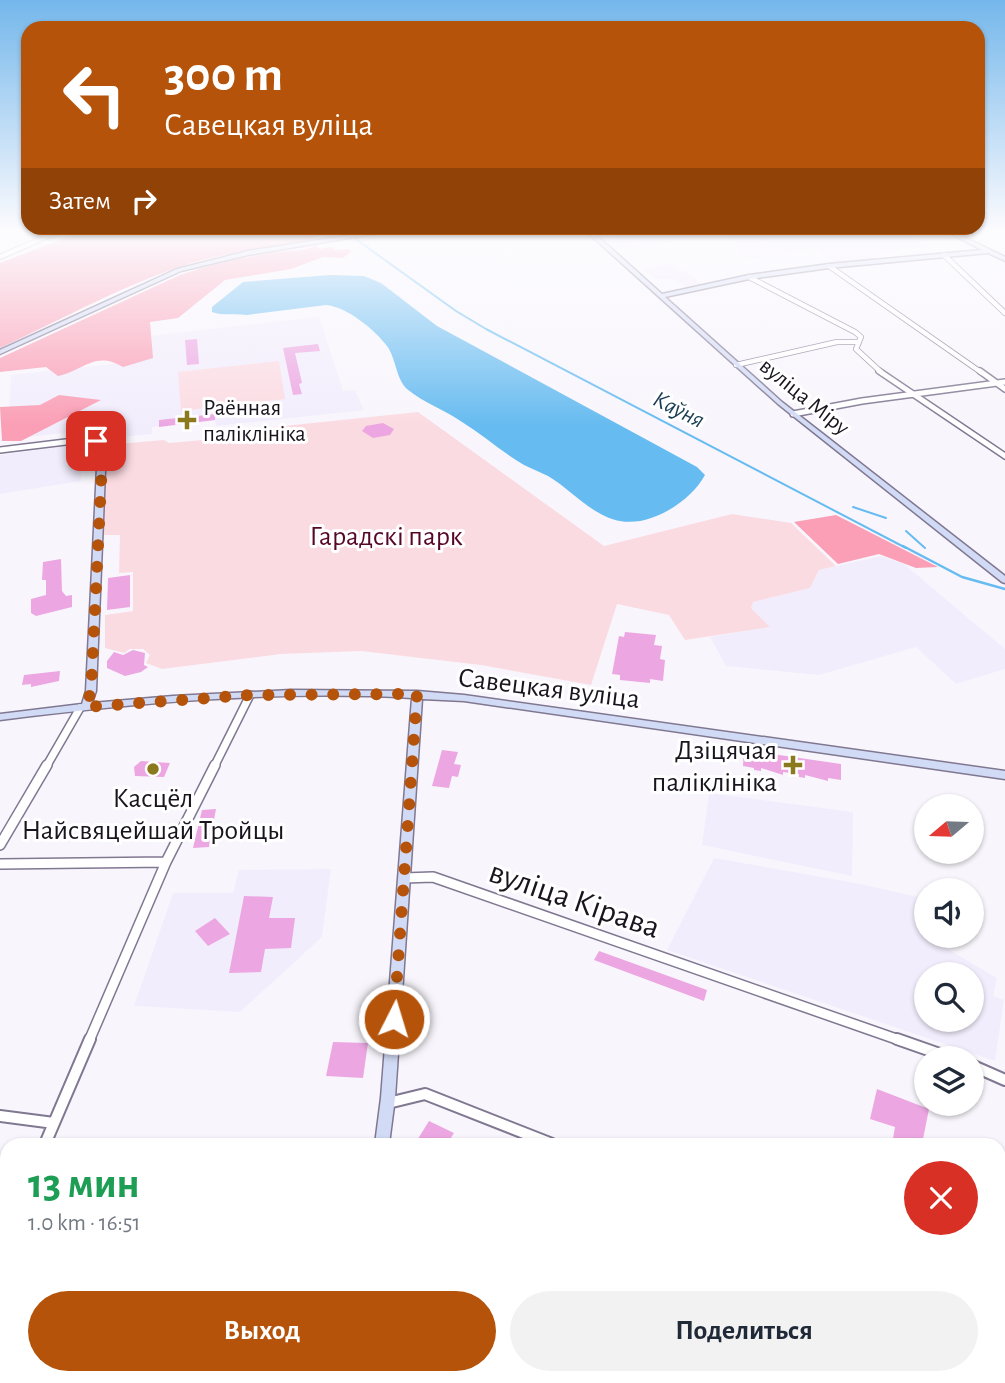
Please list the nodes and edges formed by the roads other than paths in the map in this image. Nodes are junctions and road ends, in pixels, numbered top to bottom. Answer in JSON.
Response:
{"nodes":[{"id":1,"x":660,"y":296,"type":"edge"},
{"id":2,"x":120,"y":297,"type":"edge"},
{"id":3,"x":787,"y":297,"type":"edge"},
{"id":4,"x":872,"y":297,"type":"edge"},
{"id":5,"x":988,"y":297,"type":"edge"},
{"id":6,"x":1005,"y":313,"type":"edge"},
{"id":7,"x":858,"y":342,"type":"junction"},
{"id":8,"x":0,"y":352,"type":"edge"},
{"id":9,"x":736,"y":365,"type":"junction"},
{"id":10,"x":1005,"y":382,"type":"edge"},
{"id":11,"x":996,"y":383,"type":"junction"},
{"id":12,"x":1005,"y":389,"type":"edge"},
{"id":13,"x":913,"y":395,"type":"junction"},
{"id":14,"x":793,"y":414,"type":"junction"},
{"id":15,"x":82,"y":440,"type":"joint"},
{"id":16,"x":0,"y":450,"type":"edge"},
{"id":17,"x":1005,"y":456,"type":"edge"},
{"id":18,"x":1005,"y":580,"type":"edge"},
{"id":19,"x":417,"y":694,"type":"junction"},
{"id":20,"x":250,"y":695,"type":"junction"},
{"id":21,"x":83,"y":708,"type":"junction"},
{"id":22,"x":0,"y":717,"type":"edge"},
{"id":23,"x":1005,"y":775,"type":"edge"},
{"id":24,"x":0,"y":845,"type":"edge"},
{"id":25,"x":166,"y":862,"type":"junction"},
{"id":26,"x":0,"y":863,"type":"edge"},
{"id":27,"x":404,"y":878,"type":"junction"},
{"id":28,"x":917,"y":1046,"type":"edge"},
{"id":29,"x":984,"y":1071,"type":"edge"},
{"id":30,"x":1005,"y":1080,"type":"edge"},
{"id":31,"x":387,"y":1103,"type":"junction"},
{"id":32,"x":0,"y":1116,"type":"edge"},
{"id":33,"x":54,"y":1124,"type":"junction"},
{"id":34,"x":48,"y":1138,"type":"edge"},
{"id":35,"x":383,"y":1138,"type":"edge"},
{"id":36,"x":538,"y":1138,"type":"edge"}],
"edges":[{"from":1,"to":9,"type":"main road","name":"вуліца Міру"},
{"from":2,"to":8,"type":"main road"},
{"from":3,"to":7,"type":"street"},
{"from":4,"to":11,"type":"street"},
{"from":5,"to":6,"type":"street"},
{"from":7,"to":9,"type":"street"},
{"from":7,"to":13,"type":"street"},
{"from":9,"to":14,"type":"main road","name":"вуліца Міру"},
{"from":10,"to":11,"type":"street"},
{"from":11,"to":12,"type":"street"},
{"from":11,"to":13,"type":"street"},
{"from":13,"to":14,"type":"street"},
{"from":13,"to":17,"type":"street"},
{"from":14,"to":18,"type":"main road","name":"вуліца Міру"},
{"from":15,"to":16,"type":"street"},
{"from":15,"to":21,"type":"main road"},
{"from":19,"to":20,"type":"main road","name":"Савецкая вуліца"},
{"from":19,"to":23,"type":"main road","name":"Савецкая вуліца"},
{"from":19,"to":27,"type":"main road"},
{"from":20,"to":21,"type":"main road","name":"Савецкая вуліца"},
{"from":20,"to":25,"type":"street"},
{"from":21,"to":22,"type":"main road","name":"Савецкая вуліца"},
{"from":21,"to":24,"type":"street"},
{"from":25,"to":26,"type":"street"},
{"from":25,"to":33,"type":"street"},
{"from":27,"to":28,"type":"street","name":"вуліца Кірава"},
{"from":27,"to":31,"type":"main road"},
{"from":29,"to":30,"type":"street"},
{"from":31,"to":35,"type":"main road"},
{"from":31,"to":36,"type":"street"},
{"from":32,"to":33,"type":"street"},
{"from":33,"to":34,"type":"street"}]}
